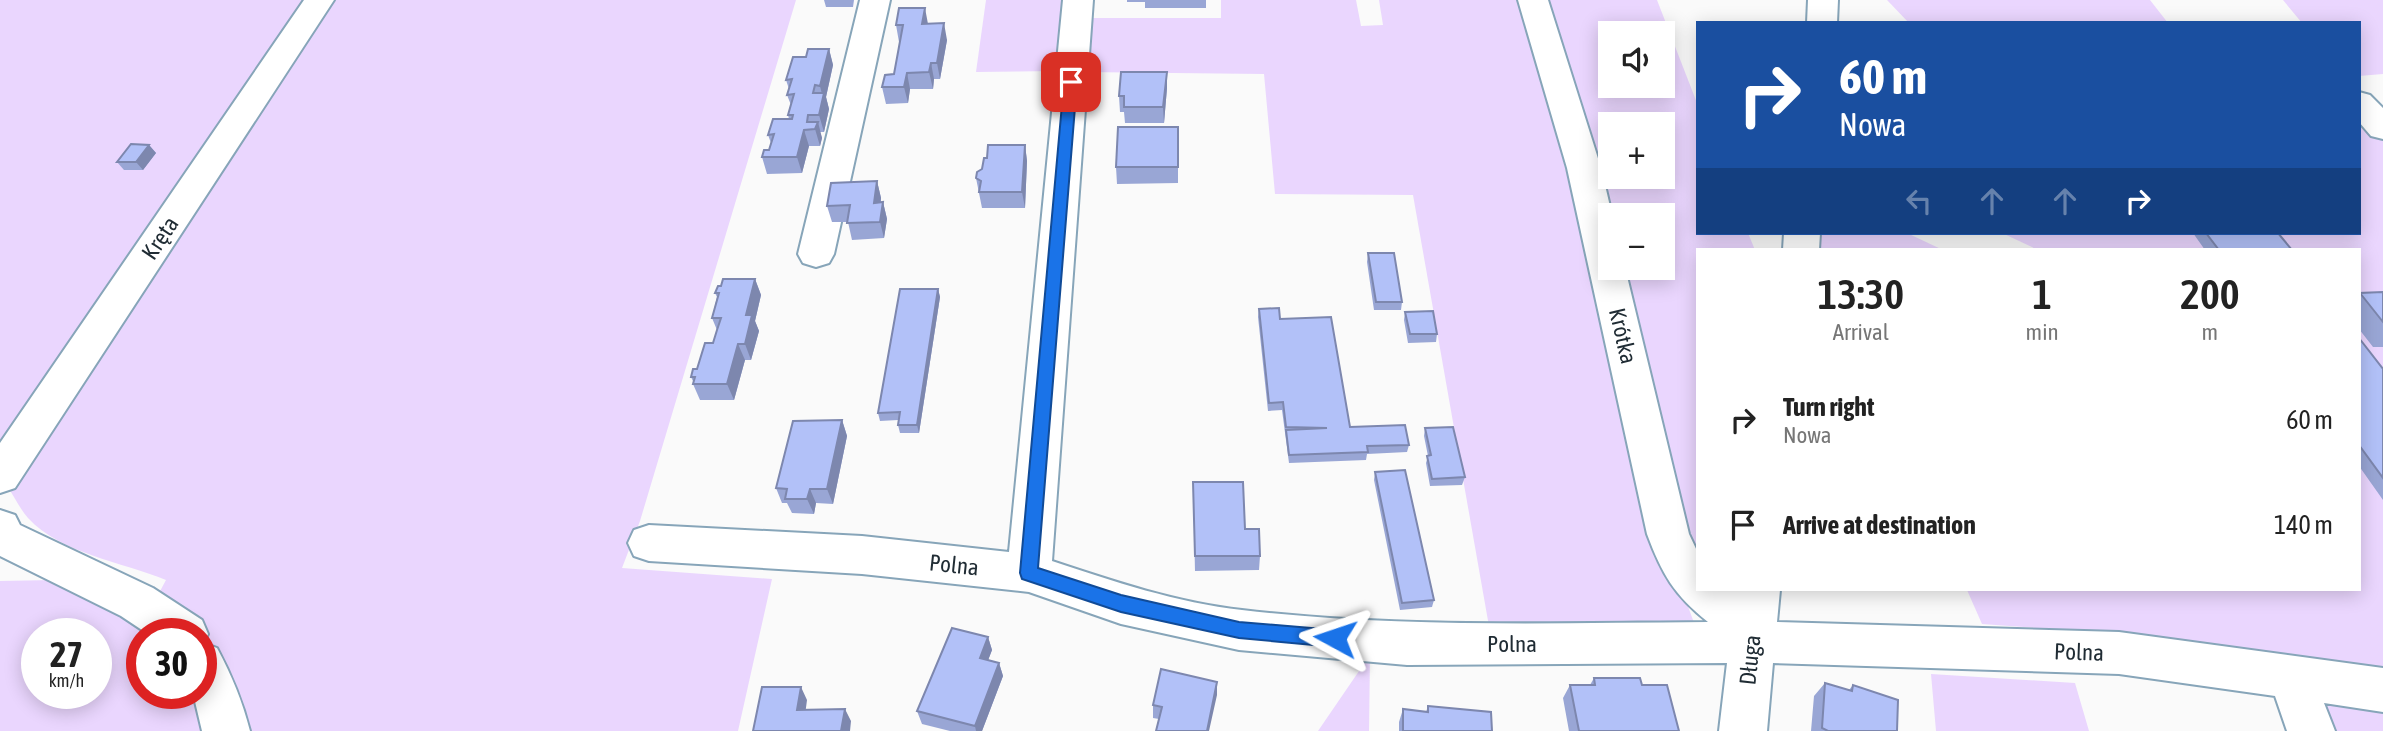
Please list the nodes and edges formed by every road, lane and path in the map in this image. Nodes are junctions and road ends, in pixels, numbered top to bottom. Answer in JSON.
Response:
{"nodes":[{"id":1,"x":319,"y":0,"type":"edge"},
{"id":2,"x":875,"y":0,"type":"edge"},
{"id":3,"x":1078,"y":0,"type":"edge"},
{"id":4,"x":1533,"y":0,"type":"edge"},
{"id":5,"x":1823,"y":0,"type":"edge"},
{"id":6,"x":1822,"y":21,"type":"edge"},
{"id":7,"x":2361,"y":104,"type":"edge"},
{"id":8,"x":2383,"y":128,"type":"edge"},
{"id":9,"x":816,"y":254,"type":"dead end"},
{"id":10,"x":0,"y":476,"type":"edge"},
{"id":11,"x":0,"y":528,"type":"edge"},
{"id":12,"x":649,"y":543,"type":"dead end"},
{"id":13,"x":1029,"y":573,"type":"junction"},
{"id":14,"x":1696,"y":584,"type":"edge"},
{"id":15,"x":1704,"y":591,"type":"edge"},
{"id":16,"x":162,"y":618,"type":"edge"},
{"id":17,"x":1754,"y":621,"type":"edge"},
{"id":18,"x":2290,"y":675,"type":"junction"},
{"id":19,"x":2383,"y":690,"type":"edge"},
{"id":20,"x":217,"y":693,"type":"edge"},
{"id":21,"x":226,"y":731,"type":"edge"},
{"id":22,"x":1743,"y":731,"type":"edge"},
{"id":23,"x":2311,"y":731,"type":"edge"}],
"edges":[{"from":1,"to":10,"type":"street","name":"Kręta"},
{"from":2,"to":9,"type":"street"},
{"from":3,"to":13,"type":"street"},
{"from":4,"to":14,"type":"street","name":"Krótka"},
{"from":5,"to":6,"type":"street"},
{"from":7,"to":8,"type":"street"},
{"from":11,"to":16,"type":"street"},
{"from":12,"to":13,"type":"street","name":"Polna"},
{"from":13,"to":17,"type":"street","name":"Polna"},
{"from":15,"to":17,"type":"street","name":"Krótka"},
{"from":17,"to":18,"type":"street","name":"Polna"},
{"from":17,"to":22,"type":"street","name":"Długa"},
{"from":18,"to":19,"type":"street","name":"Polna"},
{"from":18,"to":23,"type":"street"},
{"from":20,"to":21,"type":"street"}]}
